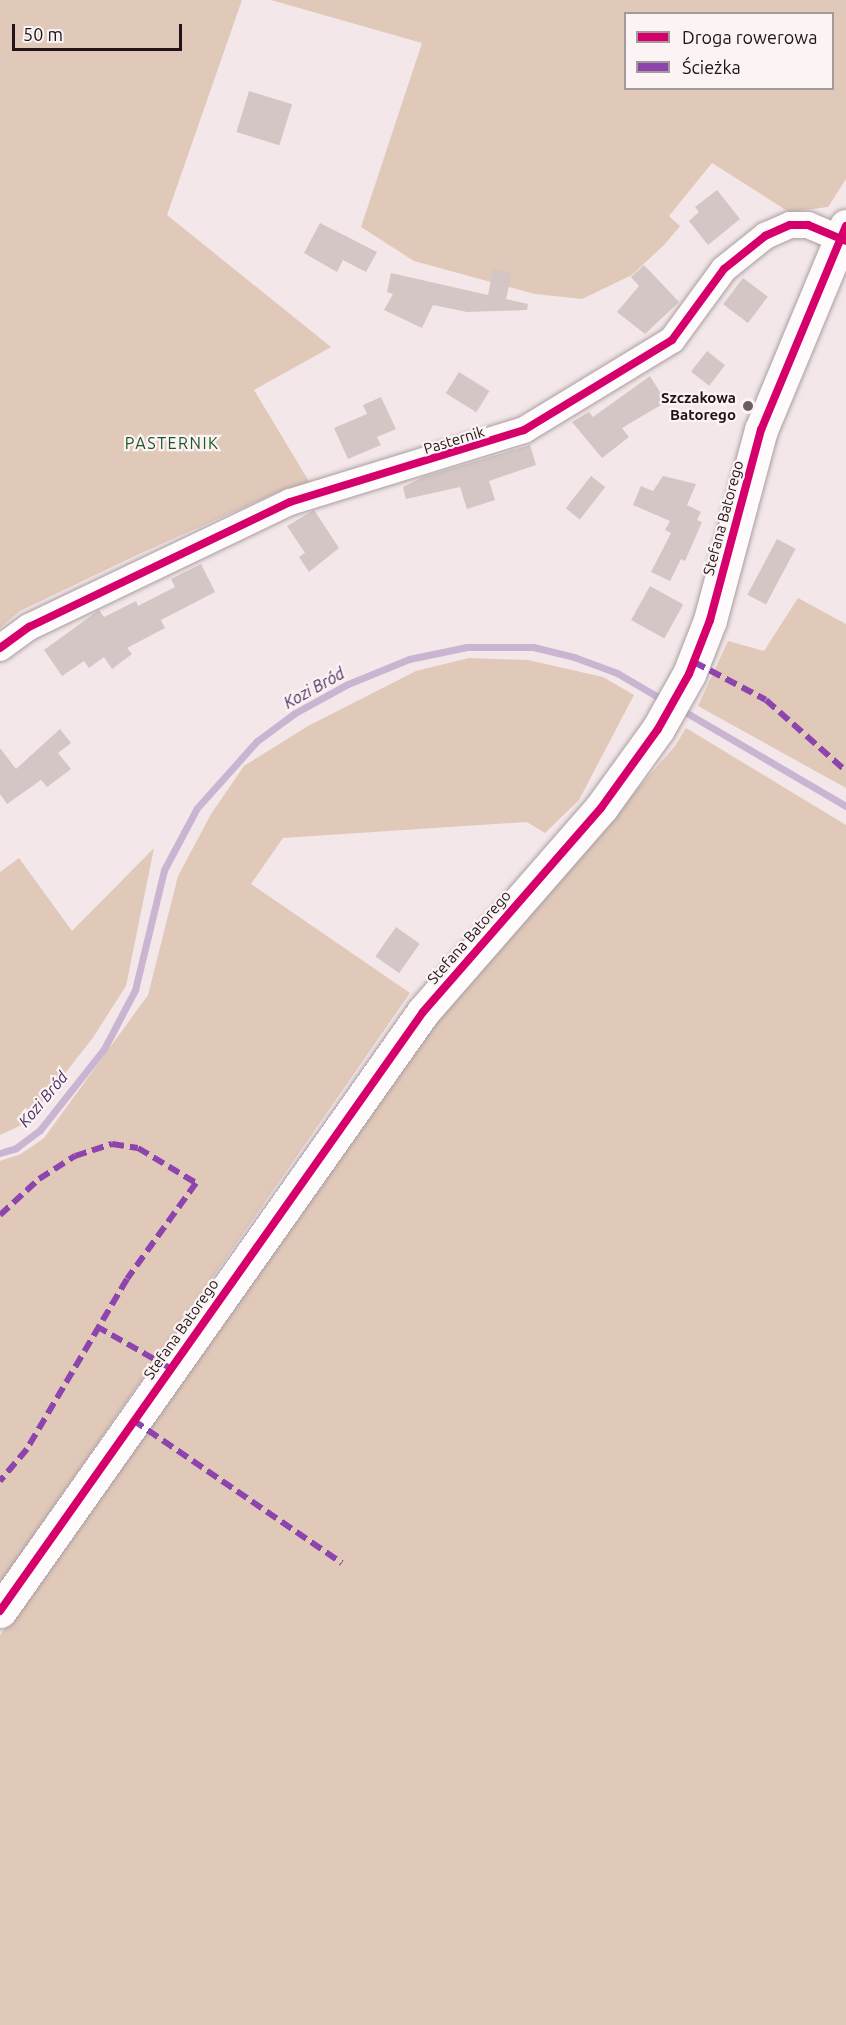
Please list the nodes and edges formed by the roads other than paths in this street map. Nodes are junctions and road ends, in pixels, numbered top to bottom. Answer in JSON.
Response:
{"nodes":[{"id":1,"x":844,"y":235,"type":"edge"},
{"id":2,"x":0,"y":648,"type":"edge"},
{"id":3,"x":0,"y":1611,"type":"edge"}],
"edges":[{"from":1,"to":2,"type":"street","name":"Pasternik"},
{"from":1,"to":3,"type":"street","name":"Stefana Batorego"}]}
